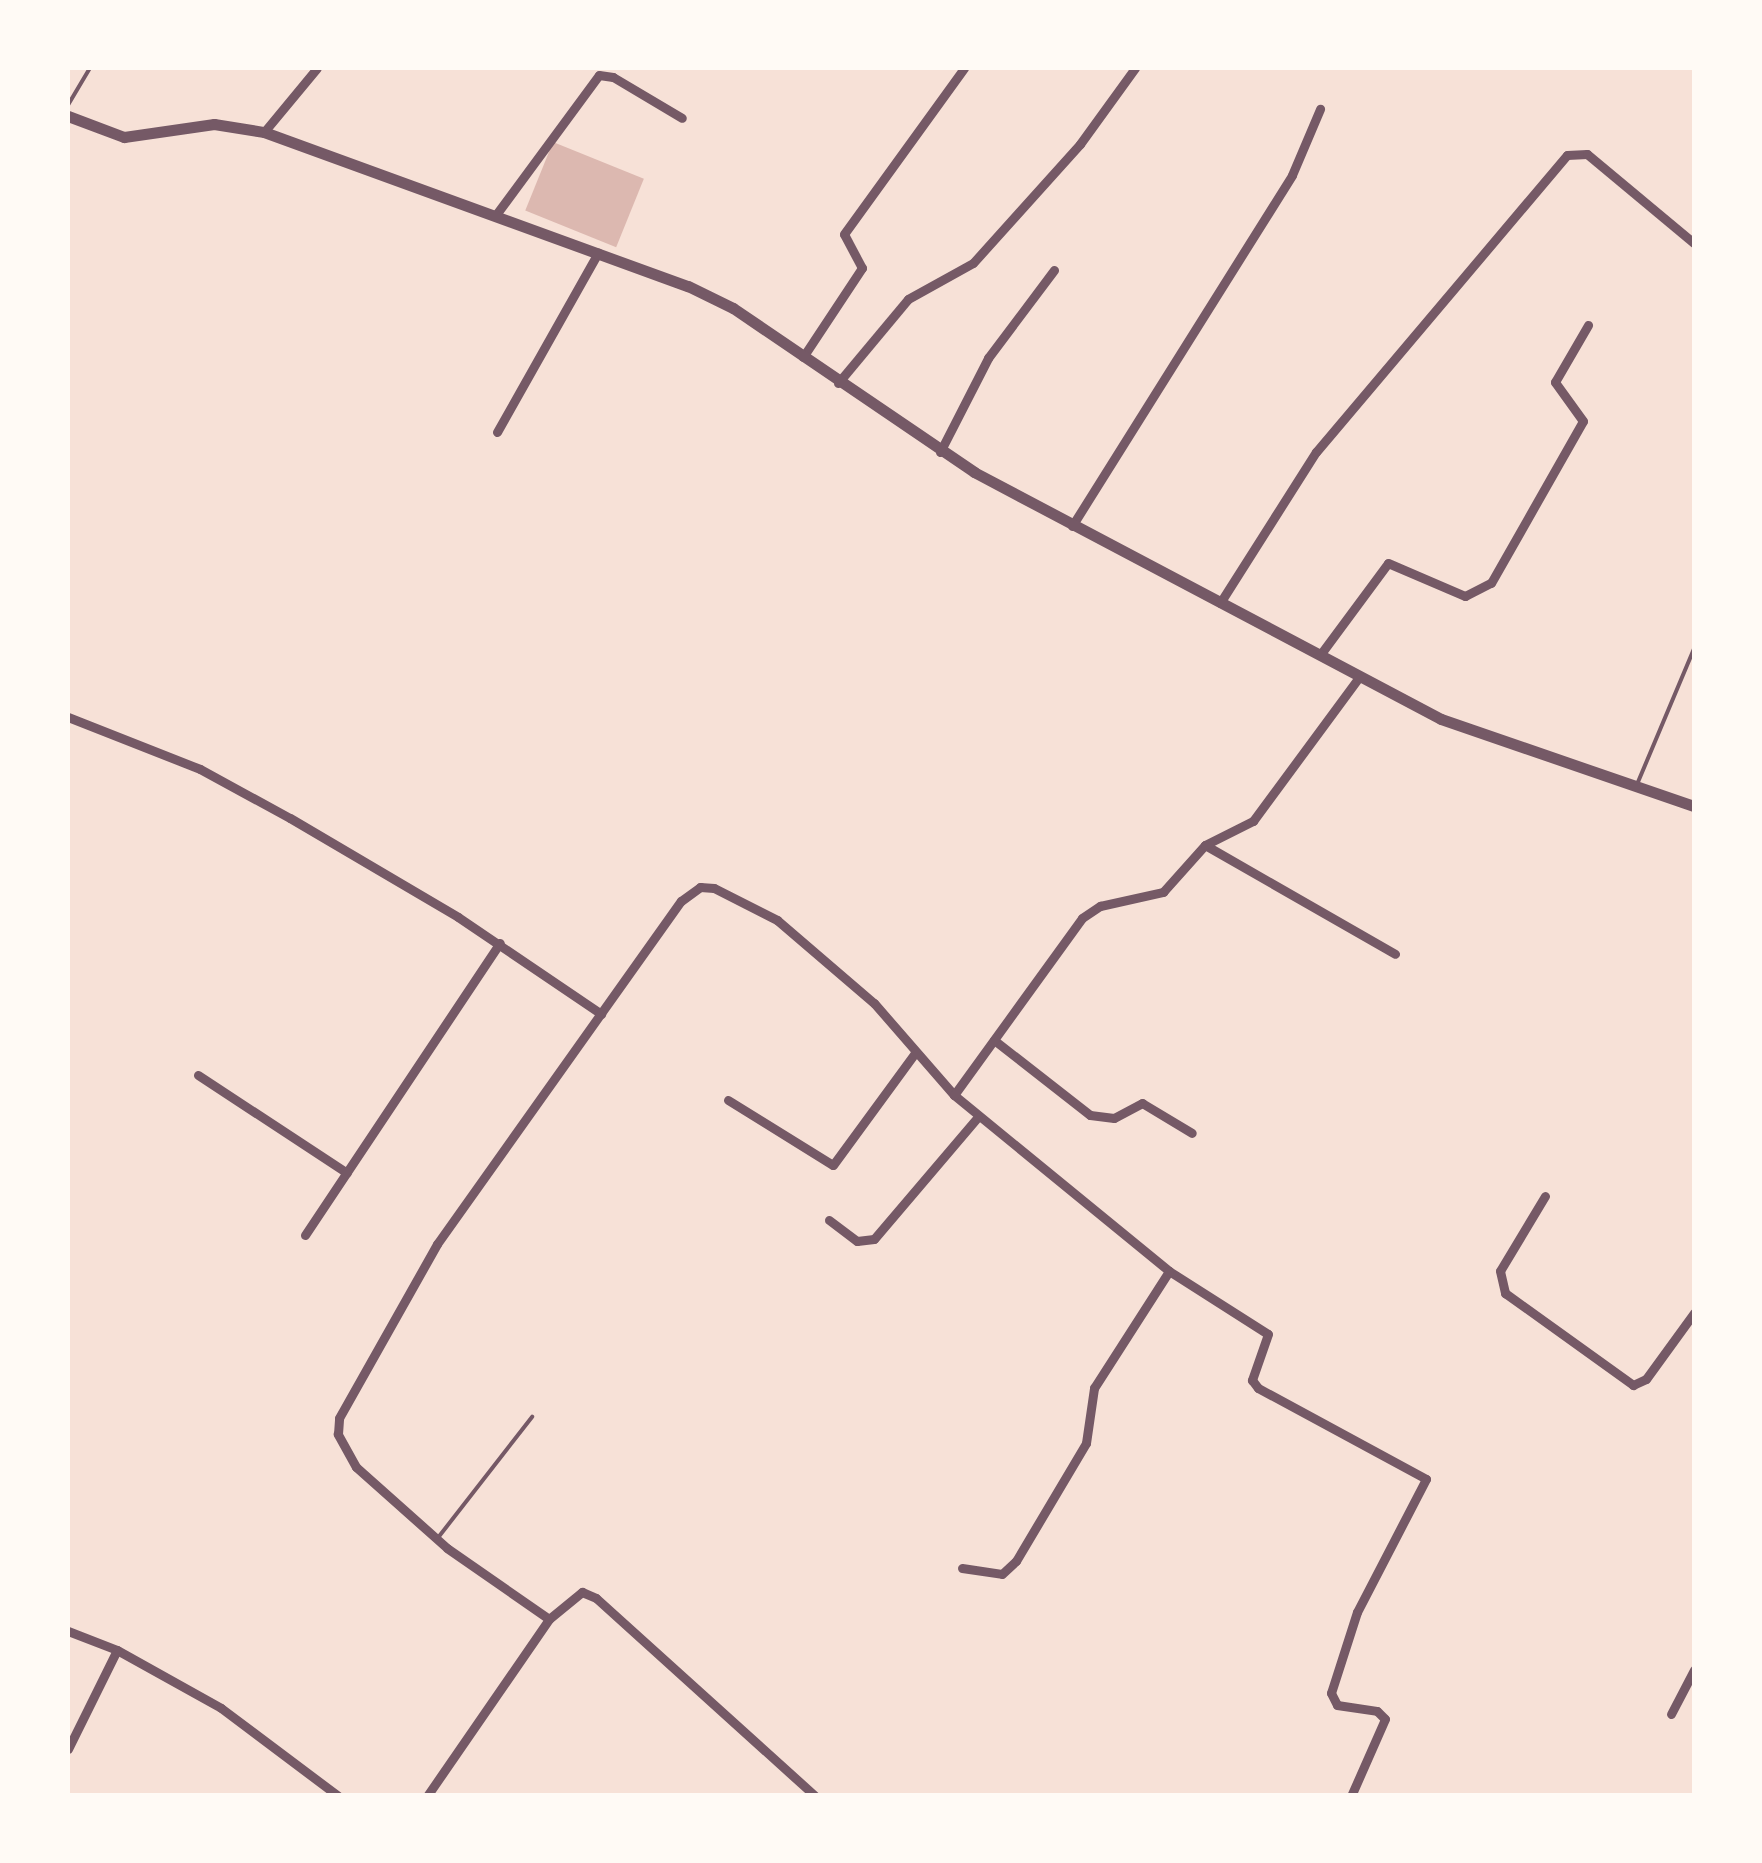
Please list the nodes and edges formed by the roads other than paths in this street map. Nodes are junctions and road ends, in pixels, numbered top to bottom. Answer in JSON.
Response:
{"nodes":[{"id":1,"x":90,"y":68,"type":"edge"},
{"id":2,"x":317,"y":68,"type":"edge"},
{"id":3,"x":964,"y":68,"type":"edge"},
{"id":4,"x":1135,"y":68,"type":"edge"},
{"id":5,"x":68,"y":105,"type":"edge"},
{"id":6,"x":1320,"y":109,"type":"dead end"},
{"id":7,"x":68,"y":116,"type":"edge"},
{"id":8,"x":682,"y":118,"type":"dead end"},
{"id":9,"x":264,"y":132,"type":"junction"},
{"id":10,"x":495,"y":216,"type":"junction"},
{"id":11,"x":1694,"y":243,"type":"edge"},
{"id":12,"x":598,"y":253,"type":"junction"},
{"id":13,"x":1054,"y":270,"type":"dead end"},
{"id":14,"x":1588,"y":324,"type":"dead end"},
{"id":15,"x":802,"y":357,"type":"junction"},
{"id":16,"x":838,"y":383,"type":"junction"},
{"id":17,"x":497,"y":432,"type":"dead end"},
{"id":18,"x":940,"y":452,"type":"junction"},
{"id":19,"x":1072,"y":526,"type":"junction"},
{"id":20,"x":1220,"y":603,"type":"junction"},
{"id":21,"x":1694,"y":649,"type":"edge"},
{"id":22,"x":1320,"y":655,"type":"junction"},
{"id":23,"x":1360,"y":676,"type":"junction"},
{"id":24,"x":68,"y":717,"type":"edge"},
{"id":25,"x":1636,"y":786,"type":"junction"},
{"id":26,"x":1694,"y":806,"type":"edge"},
{"id":27,"x":1204,"y":845,"type":"junction"},
{"id":28,"x":500,"y":944,"type":"junction"},
{"id":29,"x":1395,"y":954,"type":"dead end"},
{"id":30,"x":601,"y":1014,"type":"junction"},
{"id":31,"x":994,"y":1040,"type":"junction"},
{"id":32,"x":915,"y":1053,"type":"junction"},
{"id":33,"x":198,"y":1075,"type":"dead end"},
{"id":34,"x":954,"y":1096,"type":"junction"},
{"id":35,"x":728,"y":1100,"type":"dead end"},
{"id":36,"x":978,"y":1117,"type":"junction"},
{"id":37,"x":1192,"y":1133,"type":"dead end"},
{"id":38,"x":347,"y":1173,"type":"junction"},
{"id":39,"x":1545,"y":1196,"type":"dead end"},
{"id":40,"x":829,"y":1220,"type":"dead end"},
{"id":41,"x":305,"y":1235,"type":"dead end"},
{"id":42,"x":1170,"y":1270,"type":"junction"},
{"id":43,"x":1694,"y":1312,"type":"edge"},
{"id":44,"x":532,"y":1417,"type":"dead end"},
{"id":45,"x":436,"y":1538,"type":"junction"},
{"id":46,"x":962,"y":1568,"type":"dead end"},
{"id":47,"x":549,"y":1618,"type":"junction"},
{"id":48,"x":68,"y":1631,"type":"edge"},
{"id":49,"x":117,"y":1650,"type":"junction"},
{"id":50,"x":1694,"y":1670,"type":"edge"},
{"id":51,"x":1671,"y":1714,"type":"dead end"},
{"id":52,"x":68,"y":1749,"type":"edge"},
{"id":53,"x":338,"y":1796,"type":"edge"},
{"id":54,"x":427,"y":1796,"type":"edge"},
{"id":55,"x":815,"y":1796,"type":"edge"},
{"id":56,"x":1352,"y":1796,"type":"edge"}],
"edges":[{"from":1,"to":5,"type":"lane"},
{"from":2,"to":9,"type":"street"},
{"from":3,"to":15,"type":"street"},
{"from":4,"to":16,"type":"street"},
{"from":6,"to":19,"type":"street"},
{"from":7,"to":9,"type":"street"},
{"from":8,"to":10,"type":"street"},
{"from":9,"to":10,"type":"street"},
{"from":10,"to":12,"type":"street"},
{"from":11,"to":20,"type":"street"},
{"from":12,"to":15,"type":"street"},
{"from":12,"to":17,"type":"street"},
{"from":13,"to":18,"type":"street"},
{"from":14,"to":22,"type":"street"},
{"from":15,"to":16,"type":"street"},
{"from":16,"to":18,"type":"street"},
{"from":18,"to":19,"type":"street"},
{"from":19,"to":20,"type":"street"},
{"from":20,"to":22,"type":"street"},
{"from":21,"to":25,"type":"lane"},
{"from":22,"to":23,"type":"street"},
{"from":23,"to":25,"type":"street"},
{"from":23,"to":27,"type":"street"},
{"from":24,"to":28,"type":"street"},
{"from":25,"to":26,"type":"street"},
{"from":27,"to":29,"type":"street"},
{"from":27,"to":31,"type":"street"},
{"from":28,"to":30,"type":"street"},
{"from":28,"to":38,"type":"street"},
{"from":30,"to":32,"type":"street"},
{"from":30,"to":45,"type":"street"},
{"from":31,"to":34,"type":"street"},
{"from":31,"to":37,"type":"street"},
{"from":32,"to":34,"type":"street"},
{"from":32,"to":35,"type":"street"},
{"from":33,"to":38,"type":"street"},
{"from":34,"to":36,"type":"street"},
{"from":36,"to":40,"type":"street"},
{"from":36,"to":42,"type":"street"},
{"from":38,"to":41,"type":"street"},
{"from":39,"to":43,"type":"street"},
{"from":42,"to":46,"type":"street"},
{"from":42,"to":56,"type":"street"},
{"from":44,"to":45,"type":"lane"},
{"from":45,"to":47,"type":"street"},
{"from":47,"to":54,"type":"street"},
{"from":47,"to":55,"type":"street"},
{"from":48,"to":49,"type":"street"},
{"from":49,"to":52,"type":"street"},
{"from":49,"to":53,"type":"street"},
{"from":50,"to":51,"type":"street"}]}
